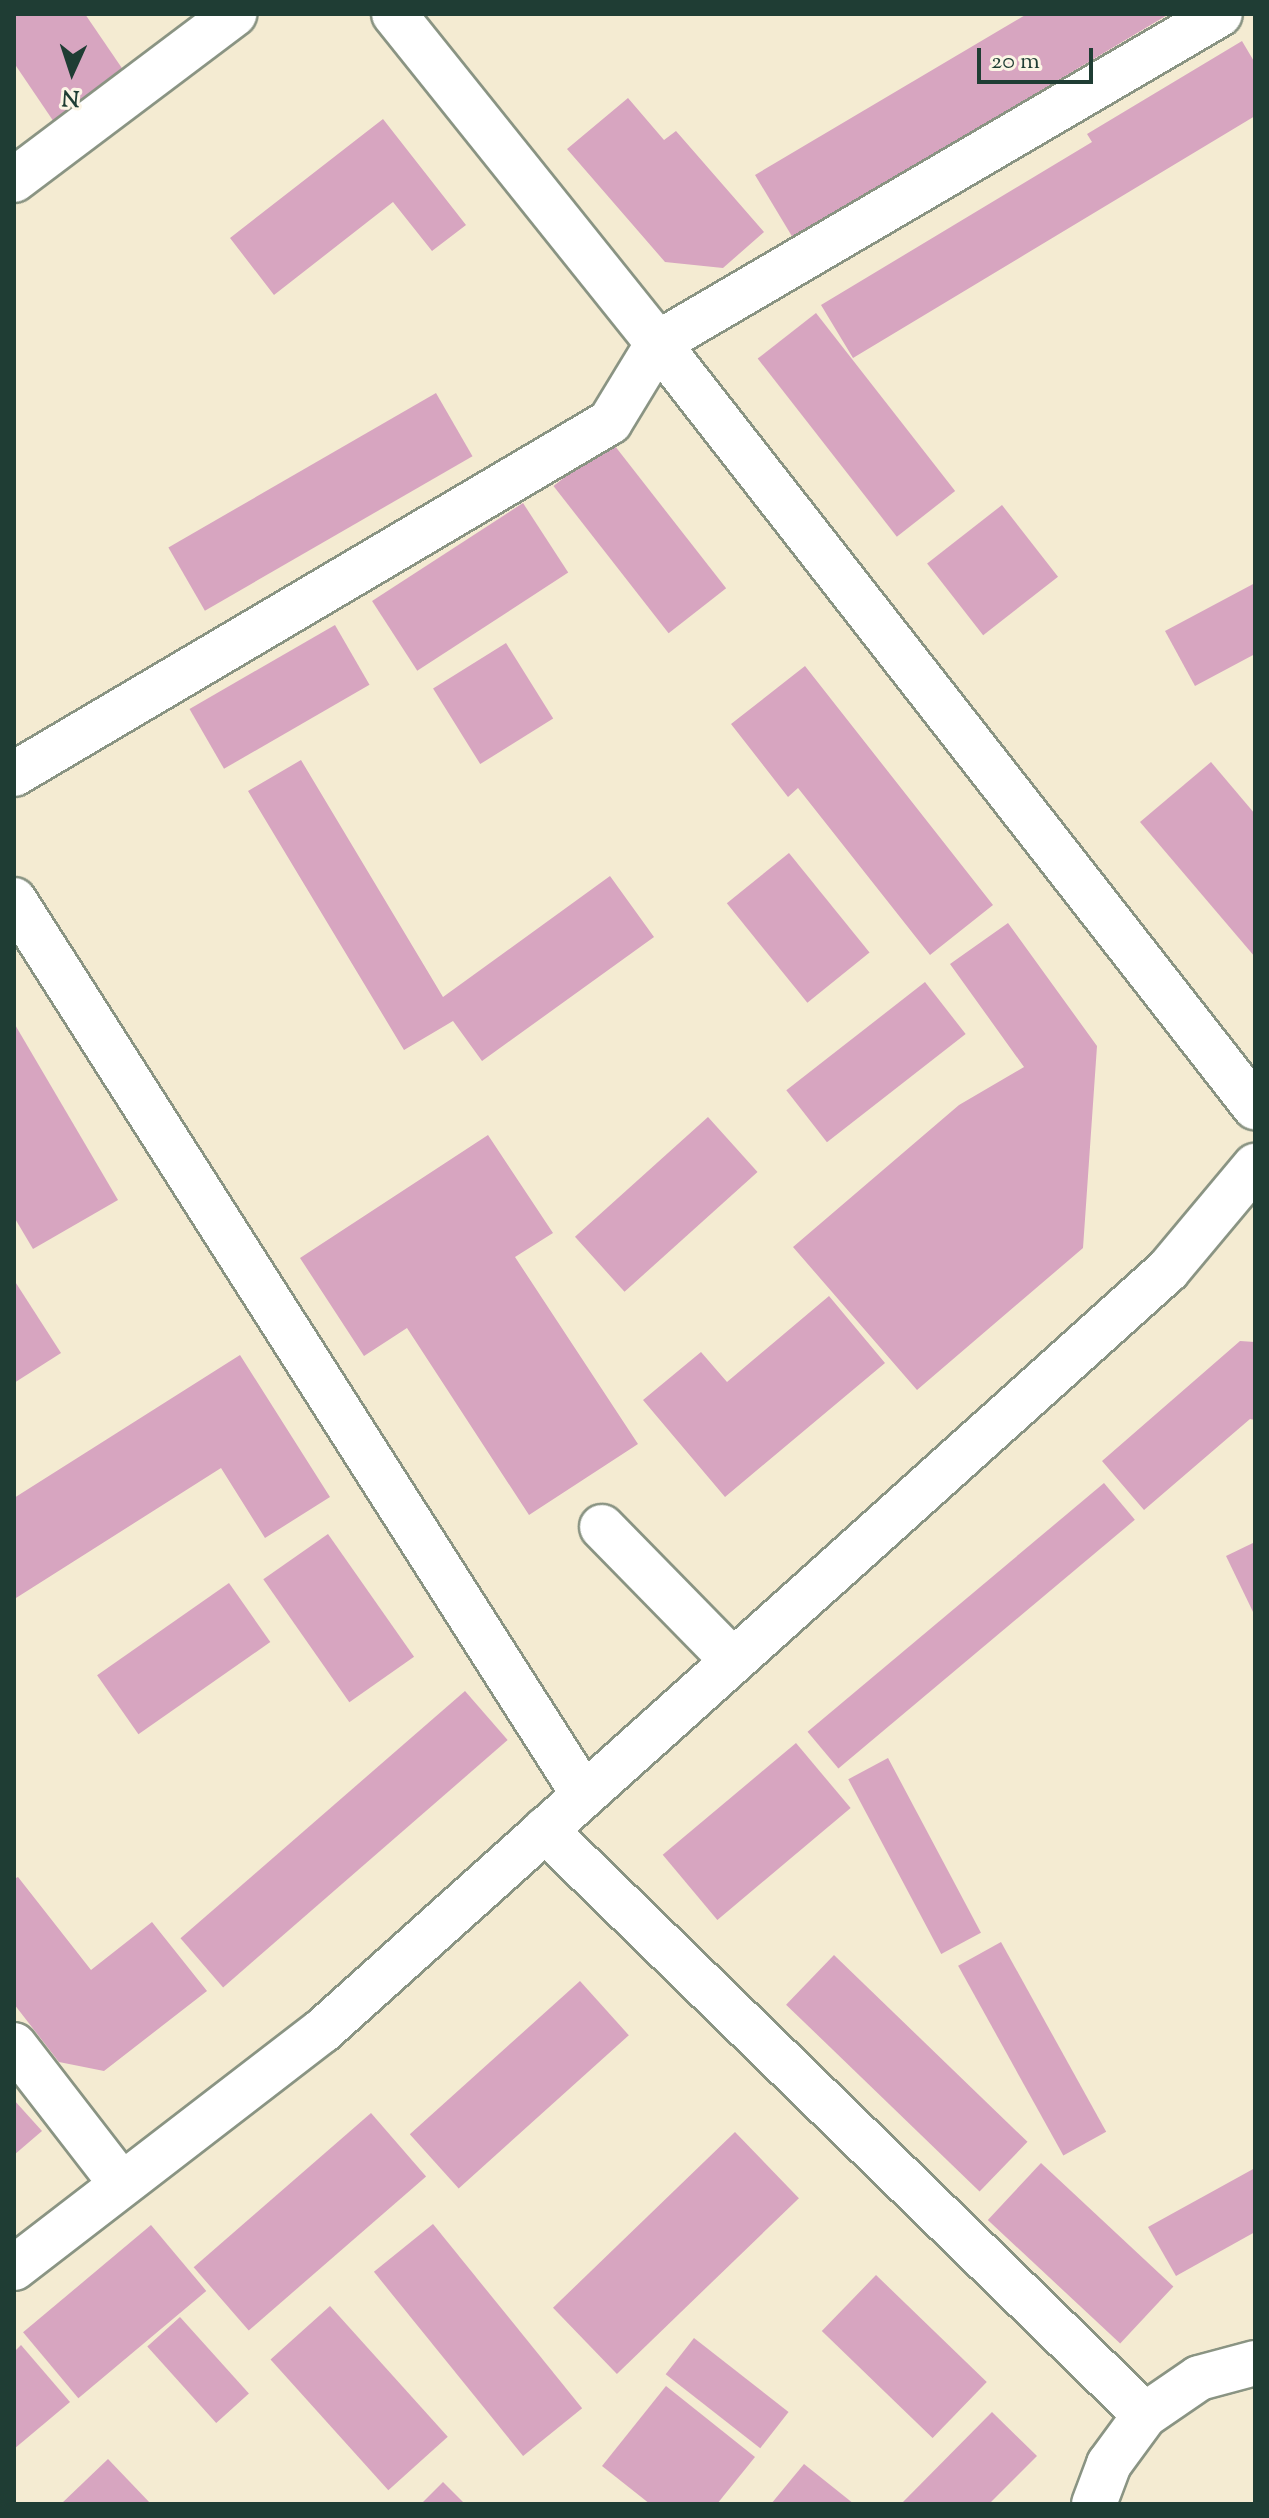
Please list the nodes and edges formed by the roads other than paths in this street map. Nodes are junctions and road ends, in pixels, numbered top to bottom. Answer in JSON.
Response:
{"nodes":[{"id":1,"x":234,"y":14,"type":"edge"},
{"id":2,"x":394,"y":14,"type":"edge"},
{"id":3,"x":1220,"y":14,"type":"edge"},
{"id":4,"x":14,"y":180,"type":"edge"},
{"id":5,"x":658,"y":343,"type":"junction"},
{"id":6,"x":14,"y":774,"type":"edge"},
{"id":7,"x":14,"y":900,"type":"edge"},
{"id":8,"x":1255,"y":1107,"type":"edge"},
{"id":9,"x":1255,"y":1166,"type":"edge"},
{"id":10,"x":602,"y":1527,"type":"dead end"},
{"id":11,"x":733,"y":1661,"type":"junction"},
{"id":12,"x":584,"y":1795,"type":"junction"},
{"id":13,"x":545,"y":1830,"type":"junction"},
{"id":14,"x":14,"y":2045,"type":"edge"},
{"id":15,"x":120,"y":2182,"type":"junction"},
{"id":16,"x":14,"y":2268,"type":"edge"},
{"id":17,"x":1255,"y":2363,"type":"edge"},
{"id":18,"x":1145,"y":2415,"type":"junction"},
{"id":19,"x":1094,"y":2504,"type":"edge"}],
"edges":[{"from":1,"to":4,"type":"street"},
{"from":2,"to":5,"type":"street"},
{"from":3,"to":5,"type":"street"},
{"from":5,"to":6,"type":"street"},
{"from":5,"to":8,"type":"street"},
{"from":7,"to":12,"type":"street"},
{"from":9,"to":11,"type":"street"},
{"from":10,"to":11,"type":"street"},
{"from":11,"to":12,"type":"street"},
{"from":12,"to":13,"type":"street"},
{"from":13,"to":15,"type":"street"},
{"from":13,"to":18,"type":"street"},
{"from":14,"to":15,"type":"street"},
{"from":15,"to":16,"type":"street"},
{"from":17,"to":18,"type":"street"},
{"from":18,"to":19,"type":"street"}]}
